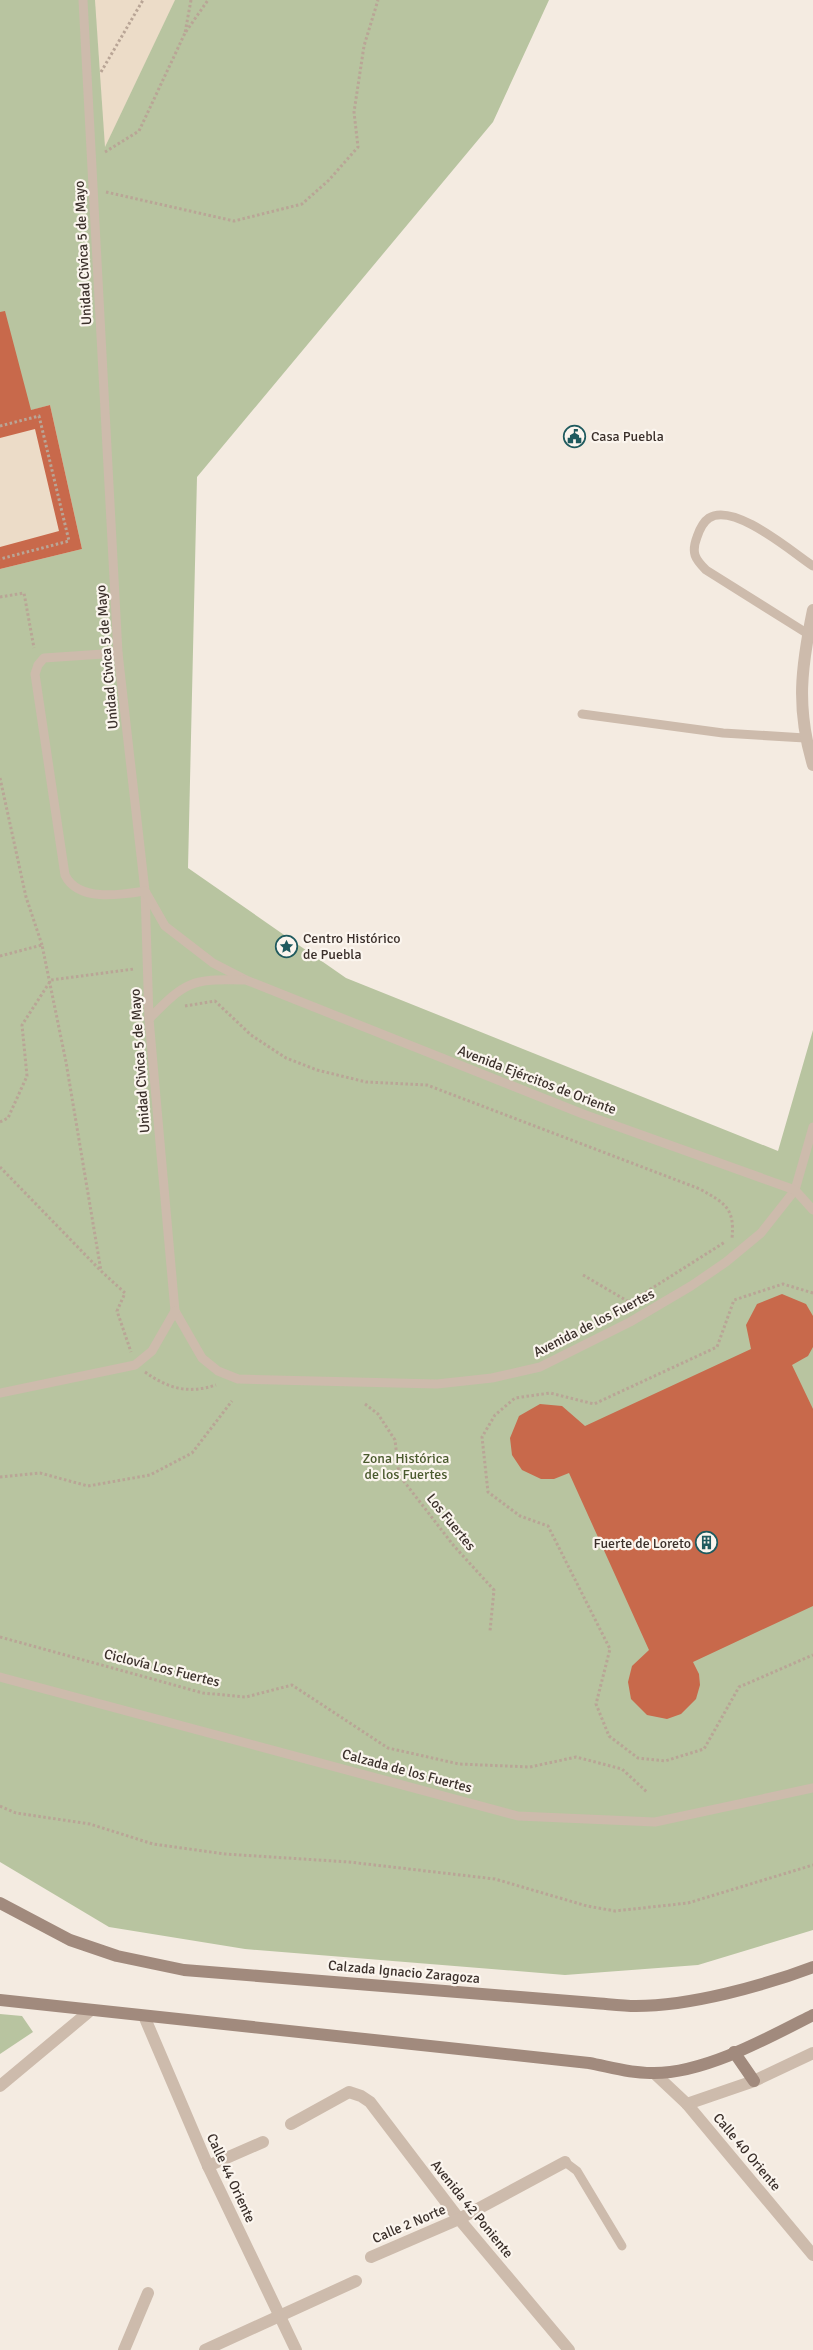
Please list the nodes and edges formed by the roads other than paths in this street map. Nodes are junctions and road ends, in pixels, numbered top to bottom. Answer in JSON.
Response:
{"nodes":[{"id":1,"x":83,"y":0,"type":"edge"},
{"id":2,"x":813,"y":566,"type":"edge"},
{"id":3,"x":813,"y":610,"type":"edge"},
{"id":4,"x":808,"y":634,"type":"junction"},
{"id":5,"x":118,"y":653,"type":"junction"},
{"id":6,"x":582,"y":714,"type":"dead end"},
{"id":7,"x":805,"y":738,"type":"junction"},
{"id":8,"x":813,"y":765,"type":"edge"},
{"id":9,"x":145,"y":891,"type":"junction"},
{"id":10,"x":246,"y":980,"type":"junction"},
{"id":11,"x":150,"y":1018,"type":"junction"},
{"id":12,"x":813,"y":1127,"type":"edge"},
{"id":13,"x":795,"y":1190,"type":"junction"},
{"id":14,"x":813,"y":1210,"type":"edge"},
{"id":15,"x":175,"y":1311,"type":"junction"},
{"id":16,"x":238,"y":1379,"type":"joint"},
{"id":17,"x":0,"y":1393,"type":"edge"},
{"id":18,"x":0,"y":1676,"type":"edge"},
{"id":19,"x":813,"y":1788,"type":"edge"},
{"id":20,"x":0,"y":1903,"type":"edge"},
{"id":21,"x":813,"y":1967,"type":"edge"},
{"id":22,"x":0,"y":2000,"type":"edge"},
{"id":23,"x":91,"y":2010,"type":"junction"},
{"id":24,"x":813,"y":2015,"type":"edge"},
{"id":25,"x":144,"y":2016,"type":"junction"},
{"id":26,"x":734,"y":2052,"type":"junction"},
{"id":27,"x":813,"y":2052,"type":"edge"},
{"id":28,"x":654,"y":2073,"type":"junction"},
{"id":29,"x":754,"y":2082,"type":"junction"},
{"id":30,"x":0,"y":2086,"type":"edge"},
{"id":31,"x":687,"y":2104,"type":"junction"},
{"id":32,"x":291,"y":2124,"type":"dead end"},
{"id":33,"x":263,"y":2142,"type":"dead end"},
{"id":34,"x":565,"y":2162,"type":"joint"},
{"id":35,"x":208,"y":2166,"type":"junction"},
{"id":36,"x":459,"y":2219,"type":"junction"},
{"id":37,"x":622,"y":2246,"type":"dead end"},
{"id":38,"x":813,"y":2255,"type":"edge"},
{"id":39,"x":371,"y":2257,"type":"dead end"},
{"id":40,"x":356,"y":2281,"type":"dead end"},
{"id":41,"x":148,"y":2293,"type":"dead end"},
{"id":42,"x":279,"y":2317,"type":"junction"},
{"id":43,"x":124,"y":2350,"type":"edge"},
{"id":44,"x":205,"y":2350,"type":"edge"},
{"id":45,"x":296,"y":2350,"type":"edge"},
{"id":46,"x":569,"y":2350,"type":"edge"}],
"edges":[{"from":1,"to":5,"type":"lane","name":"Unidad Civica 5 de Mayo"},
{"from":2,"to":4,"type":"lane"},
{"from":3,"to":4,"type":"street"},
{"from":4,"to":7,"type":"street"},
{"from":5,"to":9,"type":"lane","name":"Unidad Civica 5 de Mayo"},
{"from":5,"to":9,"type":"lane"},
{"from":6,"to":7,"type":"lane"},
{"from":7,"to":8,"type":"street"},
{"from":9,"to":10,"type":"lane","name":"Avenida Ejércitos de Oriente"},
{"from":9,"to":11,"type":"lane","name":"Unidad Civica 5 de Mayo"},
{"from":10,"to":11,"type":"lane","name":"Avenida Ejércitos de Oriente"},
{"from":10,"to":13,"type":"lane","name":"Avenida Ejércitos de Oriente"},
{"from":11,"to":15,"type":"lane","name":"Unidad Civica 5 de Mayo"},
{"from":12,"to":13,"type":"lane","name":"Avenida de los Fuertes"},
{"from":13,"to":14,"type":"lane","name":"Avenida Ejércitos de Oriente"},
{"from":13,"to":16,"type":"lane","name":"Avenida de los Fuertes"},
{"from":15,"to":16,"type":"lane","name":"Unidad Civica 5 de Mayo"},
{"from":15,"to":17,"type":"lane"},
{"from":18,"to":19,"type":"lane","name":"Calzada de los Fuertes"},
{"from":20,"to":21,"type":"main road","name":"Calzada Ignacio Zaragoza"},
{"from":22,"to":23,"type":"main road"},
{"from":23,"to":25,"type":"main road"},
{"from":23,"to":30,"type":"street"},
{"from":24,"to":26,"type":"main road"},
{"from":25,"to":28,"type":"main road"},
{"from":25,"to":35,"type":"street","name":"Calle 44 Oriente"},
{"from":26,"to":28,"type":"main road"},
{"from":26,"to":29,"type":"main road"},
{"from":27,"to":29,"type":"street"},
{"from":28,"to":31,"type":"street","name":"Calle 40 Oriente"},
{"from":29,"to":31,"type":"street"},
{"from":31,"to":38,"type":"street","name":"Calle 40 Oriente"},
{"from":32,"to":36,"type":"street","name":"Avenida 42 Poniente"},
{"from":33,"to":35,"type":"street"},
{"from":34,"to":36,"type":"street","name":"Calle 2 Norte"},
{"from":34,"to":37,"type":"lane"},
{"from":35,"to":42,"type":"street","name":"Calle 44 Oriente"},
{"from":36,"to":39,"type":"street","name":"Calle 2 Norte"},
{"from":36,"to":46,"type":"street","name":"Avenida 42 Poniente"},
{"from":40,"to":42,"type":"street"},
{"from":41,"to":43,"type":"street"},
{"from":42,"to":44,"type":"street"},
{"from":42,"to":45,"type":"street","name":"Calle 44 Oriente"}]}
